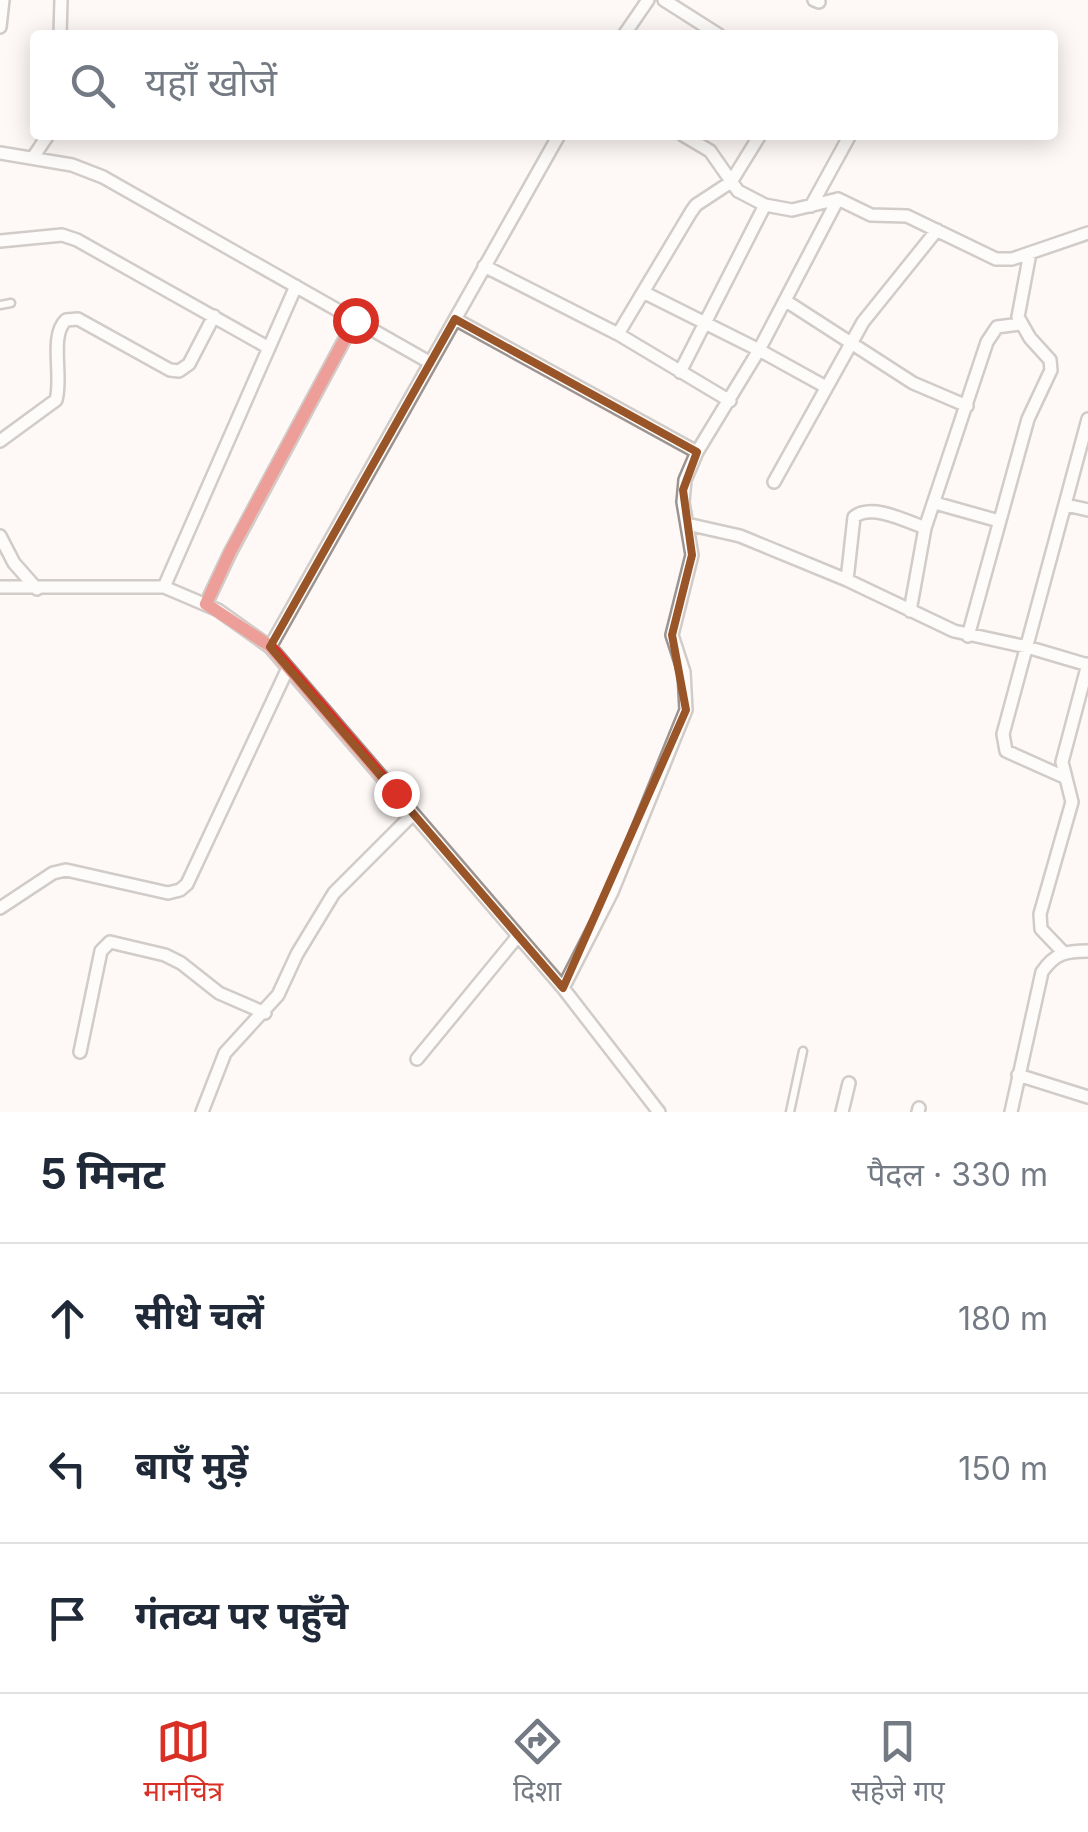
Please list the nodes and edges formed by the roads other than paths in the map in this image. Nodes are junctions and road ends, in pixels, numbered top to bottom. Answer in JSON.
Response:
{"nodes":[{"id":1,"x":3,"y":0,"type":"edge"},
{"id":2,"x":61,"y":0,"type":"edge"},
{"id":3,"x":664,"y":0,"type":"edge"},
{"id":4,"x":642,"y":2,"type":"edge"},
{"id":5,"x":0,"y":27,"type":"edge"},
{"id":6,"x":60,"y":30,"type":"edge"},
{"id":7,"x":627,"y":30,"type":"edge"},
{"id":8,"x":711,"y":30,"type":"edge"},
{"id":9,"x":45,"y":140,"type":"edge"},
{"id":10,"x":556,"y":140,"type":"edge"},
{"id":11,"x":692,"y":140,"type":"edge"},
{"id":12,"x":757,"y":140,"type":"edge"},
{"id":13,"x":847,"y":140,"type":"edge"},
{"id":14,"x":0,"y":152,"type":"edge"},
{"id":15,"x":34,"y":156,"type":"junction"},
{"id":16,"x":731,"y":182,"type":"junction"},
{"id":17,"x":838,"y":199,"type":"junction"},
{"id":18,"x":766,"y":205,"type":"junction"},
{"id":19,"x":811,"y":207,"type":"junction"},
{"id":20,"x":936,"y":230,"type":"junction"},
{"id":21,"x":1088,"y":233,"type":"edge"},
{"id":22,"x":0,"y":241,"type":"edge"},
{"id":23,"x":1030,"y":253,"type":"junction"},
{"id":24,"x":484,"y":266,"type":"junction"},
{"id":25,"x":296,"y":286,"type":"junction"},
{"id":26,"x":645,"y":293,"type":"junction"},
{"id":27,"x":786,"y":301,"type":"junction"},
{"id":28,"x":11,"y":303,"type":"dead end"},
{"id":29,"x":0,"y":305,"type":"edge"},
{"id":30,"x":214,"y":316,"type":"junction"},
{"id":31,"x":455,"y":319,"type":"junction"},
{"id":32,"x":355,"y":320,"type":"junction"},
{"id":33,"x":705,"y":322,"type":"junction"},
{"id":34,"x":1020,"y":324,"type":"junction"},
{"id":35,"x":618,"y":334,"type":"junction"},
{"id":36,"x":852,"y":342,"type":"junction"},
{"id":37,"x":269,"y":348,"type":"junction"},
{"id":38,"x":760,"y":350,"type":"junction"},
{"id":39,"x":429,"y":362,"type":"junction"},
{"id":40,"x":680,"y":372,"type":"junction"},
{"id":41,"x":826,"y":387,"type":"junction"},
{"id":42,"x":730,"y":401,"type":"junction"},
{"id":43,"x":968,"y":406,"type":"junction"},
{"id":44,"x":1088,"y":419,"type":"edge"},
{"id":45,"x":0,"y":441,"type":"edge"},
{"id":46,"x":696,"y":452,"type":"junction"},
{"id":47,"x":774,"y":482,"type":"dead end"},
{"id":48,"x":935,"y":503,"type":"junction"},
{"id":49,"x":1066,"y":505,"type":"junction"},
{"id":50,"x":1088,"y":510,"type":"edge"},
{"id":51,"x":999,"y":521,"type":"junction"},
{"id":52,"x":687,"y":524,"type":"junction"},
{"id":53,"x":925,"y":528,"type":"junction"},
{"id":54,"x":0,"y":536,"type":"edge"},
{"id":55,"x":847,"y":580,"type":"junction"},
{"id":56,"x":0,"y":587,"type":"edge"},
{"id":57,"x":164,"y":587,"type":"junction"},
{"id":58,"x":37,"y":589,"type":"junction"},
{"id":59,"x":206,"y":604,"type":"junction"},
{"id":60,"x":910,"y":611,"type":"junction"},
{"id":61,"x":968,"y":636,"type":"junction"},
{"id":62,"x":270,"y":646,"type":"junction"},
{"id":63,"x":1027,"y":647,"type":"junction"},
{"id":64,"x":1088,"y":664,"type":"edge"},
{"id":65,"x":288,"y":668,"type":"junction"},
{"id":66,"x":1064,"y":778,"type":"junction"},
{"id":67,"x":413,"y":814,"type":"junction"},
{"id":68,"x":0,"y":908,"type":"edge"},
{"id":69,"x":518,"y":936,"type":"junction"},
{"id":70,"x":1088,"y":949,"type":"edge"},
{"id":71,"x":1062,"y":952,"type":"junction"},
{"id":72,"x":563,"y":988,"type":"junction"},
{"id":73,"x":265,"y":1013,"type":"junction"},
{"id":74,"x":804,"y":1051,"type":"dead end"},
{"id":75,"x":80,"y":1052,"type":"dead end"},
{"id":76,"x":417,"y":1058,"type":"dead end"},
{"id":77,"x":1018,"y":1075,"type":"junction"},
{"id":78,"x":849,"y":1083,"type":"dead end"},
{"id":79,"x":1088,"y":1096,"type":"edge"},
{"id":80,"x":202,"y":1112,"type":"edge"},
{"id":81,"x":659,"y":1112,"type":"edge"},
{"id":82,"x":790,"y":1112,"type":"edge"},
{"id":83,"x":842,"y":1112,"type":"edge"},
{"id":84,"x":1011,"y":1112,"type":"edge"}],
"edges":[{"from":1,"to":5,"type":"street"},
{"from":2,"to":6,"type":"street"},
{"from":3,"to":8,"type":"street"},
{"from":4,"to":7,"type":"street"},
{"from":9,"to":15,"type":"street"},
{"from":10,"to":24,"type":"street"},
{"from":11,"to":16,"type":"street"},
{"from":12,"to":16,"type":"street"},
{"from":13,"to":19,"type":"street"},
{"from":14,"to":15,"type":"street"},
{"from":15,"to":25,"type":"street"},
{"from":16,"to":18,"type":"street"},
{"from":16,"to":26,"type":"street"},
{"from":17,"to":19,"type":"street"},
{"from":17,"to":20,"type":"street"},
{"from":17,"to":27,"type":"street"},
{"from":18,"to":19,"type":"street"},
{"from":18,"to":33,"type":"street"},
{"from":20,"to":23,"type":"street"},
{"from":20,"to":36,"type":"street"},
{"from":21,"to":23,"type":"street"},
{"from":22,"to":30,"type":"street"},
{"from":23,"to":34,"type":"street"},
{"from":24,"to":31,"type":"street"},
{"from":24,"to":35,"type":"street"},
{"from":25,"to":32,"type":"street"},
{"from":25,"to":37,"type":"street"},
{"from":26,"to":33,"type":"street"},
{"from":26,"to":35,"type":"street"},
{"from":27,"to":36,"type":"street"},
{"from":27,"to":38,"type":"street"},
{"from":28,"to":29,"type":"lane"},
{"from":30,"to":37,"type":"street"},
{"from":30,"to":45,"type":"street"},
{"from":31,"to":39,"type":"street"},
{"from":31,"to":46,"type":"street"},
{"from":32,"to":39,"type":"street"},
{"from":32,"to":59,"type":"street"},
{"from":33,"to":38,"type":"street"},
{"from":33,"to":40,"type":"street"},
{"from":34,"to":43,"type":"street"},
{"from":34,"to":51,"type":"street"},
{"from":35,"to":40,"type":"street"},
{"from":36,"to":41,"type":"street"},
{"from":36,"to":43,"type":"street"},
{"from":37,"to":57,"type":"street"},
{"from":38,"to":41,"type":"street"},
{"from":38,"to":42,"type":"street"},
{"from":39,"to":62,"type":"street"},
{"from":40,"to":42,"type":"street"},
{"from":41,"to":47,"type":"street"},
{"from":42,"to":46,"type":"street"},
{"from":43,"to":48,"type":"street"},
{"from":44,"to":49,"type":"street"},
{"from":46,"to":52,"type":"street"},
{"from":48,"to":51,"type":"street"},
{"from":48,"to":53,"type":"street"},
{"from":49,"to":50,"type":"street"},
{"from":49,"to":63,"type":"street"},
{"from":51,"to":61,"type":"street"},
{"from":52,"to":55,"type":"street"},
{"from":52,"to":72,"type":"street"},
{"from":53,"to":55,"type":"street"},
{"from":53,"to":60,"type":"street"},
{"from":54,"to":58,"type":"street"},
{"from":55,"to":60,"type":"street"},
{"from":56,"to":58,"type":"street"},
{"from":57,"to":58,"type":"street"},
{"from":57,"to":59,"type":"street"},
{"from":59,"to":62,"type":"street"},
{"from":60,"to":61,"type":"street"},
{"from":61,"to":63,"type":"street"},
{"from":62,"to":65,"type":"street"},
{"from":63,"to":64,"type":"street"},
{"from":63,"to":66,"type":"street"},
{"from":64,"to":66,"type":"street"},
{"from":65,"to":67,"type":"street"},
{"from":65,"to":68,"type":"street"},
{"from":66,"to":71,"type":"street"},
{"from":67,"to":69,"type":"street"},
{"from":67,"to":73,"type":"street"},
{"from":69,"to":72,"type":"street"},
{"from":69,"to":76,"type":"street"},
{"from":70,"to":71,"type":"street"},
{"from":71,"to":77,"type":"street"},
{"from":72,"to":81,"type":"street"},
{"from":73,"to":75,"type":"street"},
{"from":73,"to":80,"type":"street"},
{"from":74,"to":82,"type":"lane"},
{"from":77,"to":79,"type":"street"},
{"from":77,"to":84,"type":"street"},
{"from":78,"to":83,"type":"street"}]}
